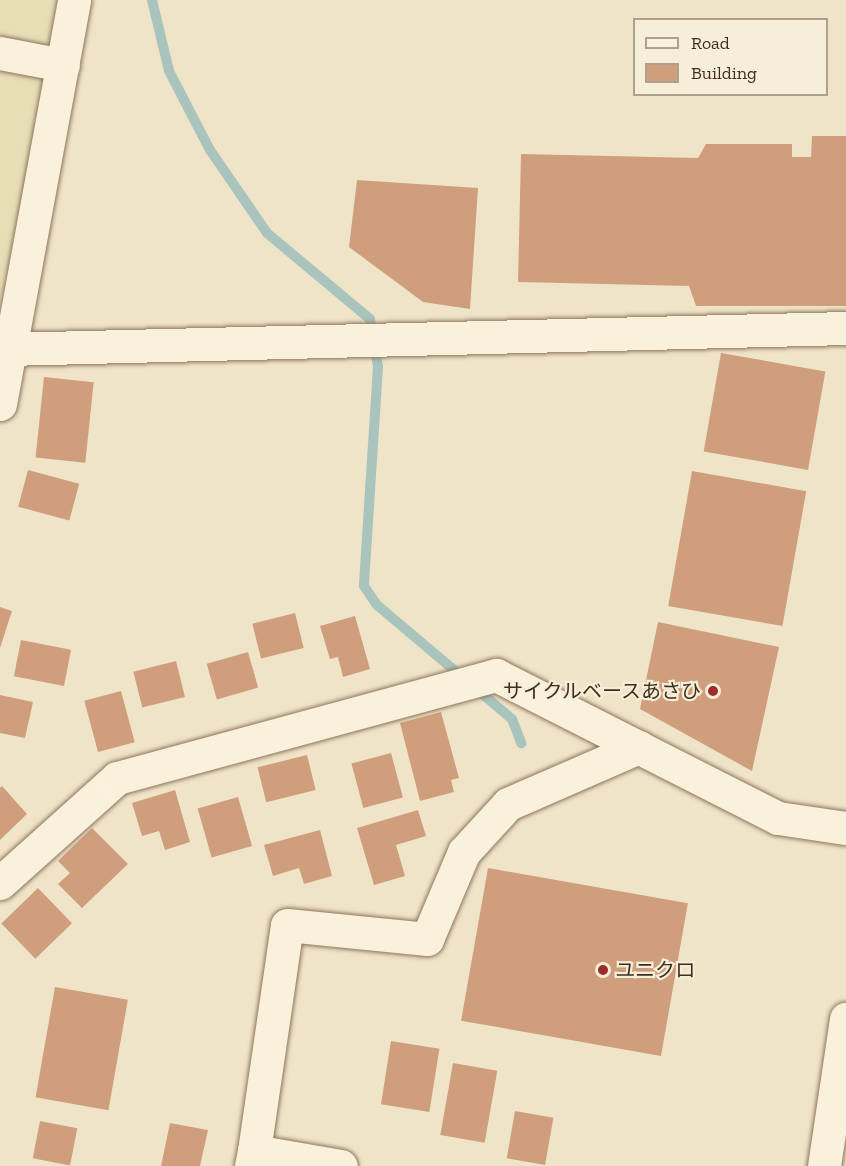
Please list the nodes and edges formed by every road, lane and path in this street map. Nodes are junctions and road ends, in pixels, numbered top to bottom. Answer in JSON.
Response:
{"nodes":[{"id":1,"x":74,"y":0,"type":"edge"},
{"id":2,"x":0,"y":53,"type":"edge"},
{"id":3,"x":63,"y":65,"type":"junction"},
{"id":4,"x":846,"y":328,"type":"edge"},
{"id":5,"x":3,"y":350,"type":"edge"},
{"id":6,"x":0,"y":404,"type":"edge"},
{"id":7,"x":639,"y":747,"type":"junction"},
{"id":8,"x":846,"y":828,"type":"edge"},
{"id":9,"x":0,"y":883,"type":"edge"},
{"id":10,"x":846,"y":1019,"type":"edge"},
{"id":11,"x":253,"y":1159,"type":"edge"},
{"id":12,"x":341,"y":1166,"type":"edge"},
{"id":13,"x":824,"y":1166,"type":"edge"}],
"edges":[{"from":1,"to":3,"type":"street"},
{"from":2,"to":3,"type":"street"},
{"from":3,"to":5,"type":"street"},
{"from":4,"to":5,"type":"street"},
{"from":5,"to":6,"type":"street"},
{"from":7,"to":8,"type":"street"},
{"from":7,"to":9,"type":"street"},
{"from":7,"to":11,"type":"street"},
{"from":10,"to":13,"type":"street"},
{"from":11,"to":12,"type":"street"}]}
